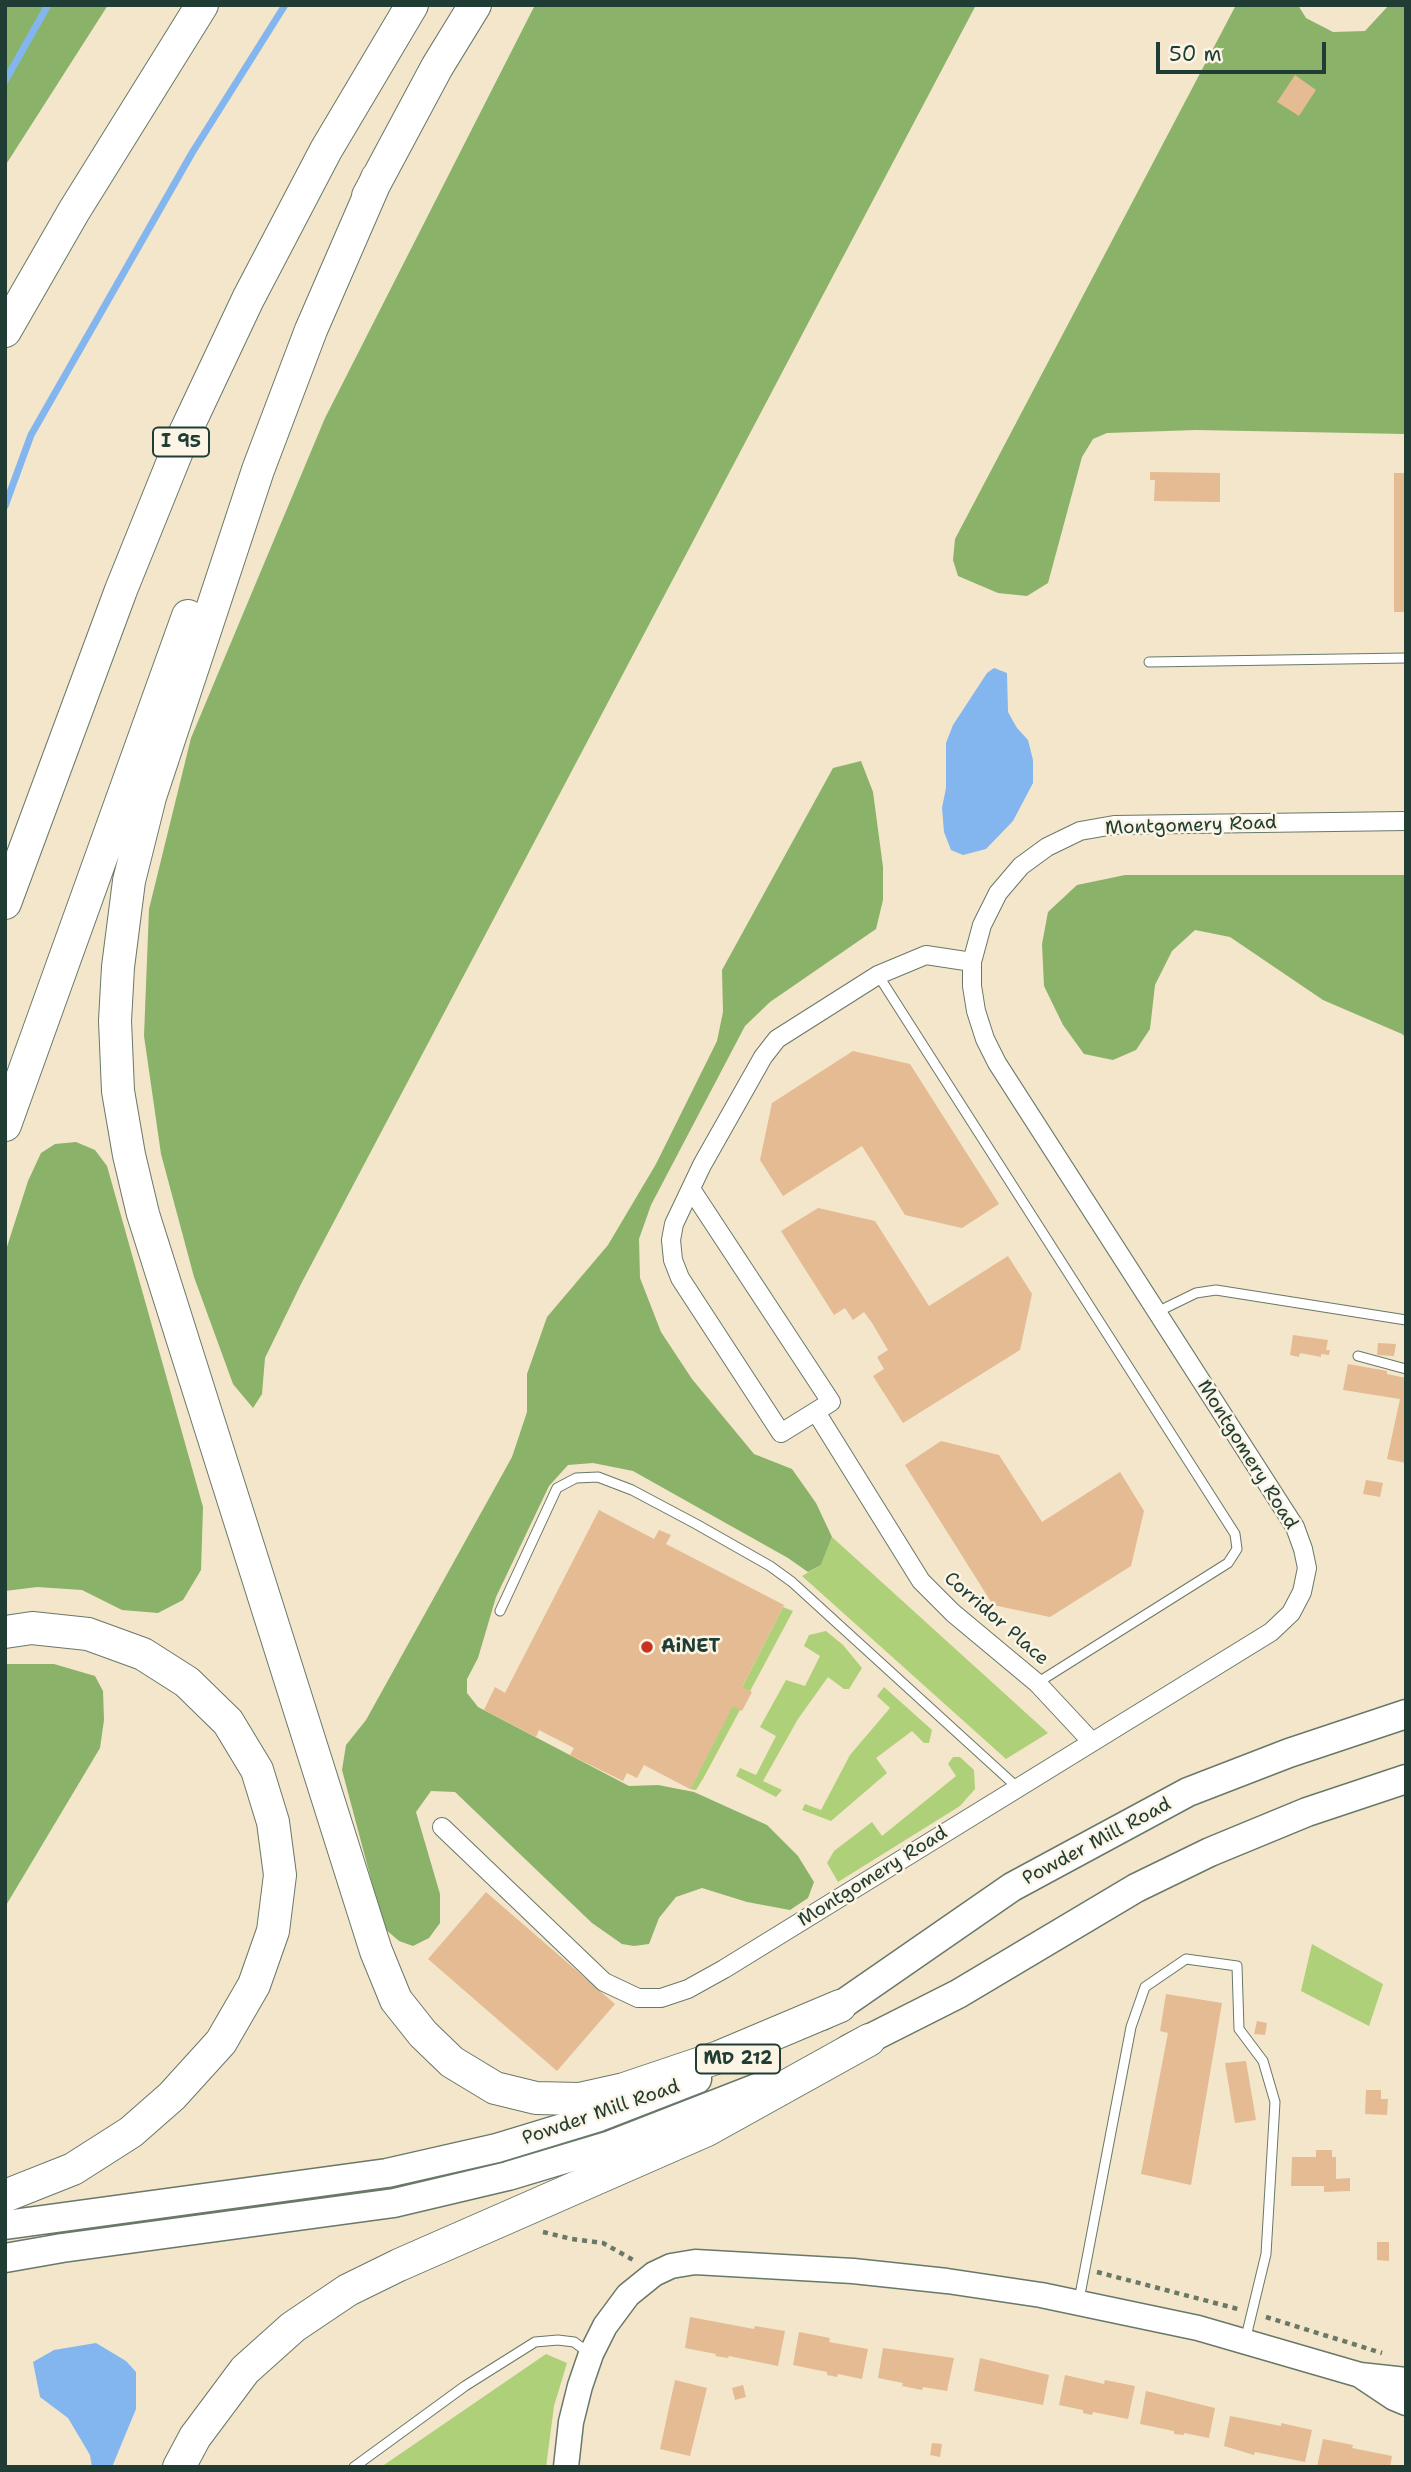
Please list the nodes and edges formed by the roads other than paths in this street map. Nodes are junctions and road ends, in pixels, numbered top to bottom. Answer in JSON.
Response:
{"nodes":[{"id":1,"x":202,"y":5,"type":"edge"},
{"id":2,"x":412,"y":5,"type":"edge"},
{"id":3,"x":475,"y":5,"type":"edge"},
{"id":4,"x":377,"y":178,"type":"junction"},
{"id":5,"x":5,"y":331,"type":"edge"},
{"id":6,"x":1406,"y":658,"type":"edge"},
{"id":7,"x":1149,"y":662,"type":"dead end"},
{"id":8,"x":1406,"y":821,"type":"edge"},
{"id":9,"x":5,"y":903,"type":"edge"},
{"id":10,"x":972,"y":962,"type":"junction"},
{"id":11,"x":878,"y":975,"type":"junction"},
{"id":12,"x":5,"y":1125,"type":"edge"},
{"id":13,"x":691,"y":1189,"type":"junction"},
{"id":14,"x":1157,"y":1312,"type":"junction"},
{"id":15,"x":1406,"y":1320,"type":"edge"},
{"id":16,"x":1358,"y":1356,"type":"dead end"},
{"id":17,"x":1406,"y":1369,"type":"edge"},
{"id":18,"x":816,"y":1412,"type":"junction"},
{"id":19,"x":499,"y":1611,"type":"dead end"},
{"id":20,"x":5,"y":1632,"type":"edge"},
{"id":21,"x":1037,"y":1683,"type":"junction"},
{"id":22,"x":1406,"y":1714,"type":"edge"},
{"id":23,"x":1092,"y":1742,"type":"junction"},
{"id":24,"x":1404,"y":1781,"type":"edge"},
{"id":25,"x":1018,"y":1788,"type":"junction"},
{"id":26,"x":442,"y":1827,"type":"dead end"},
{"id":27,"x":839,"y":2006,"type":"junction"},
{"id":28,"x":869,"y":2040,"type":"junction"},
{"id":29,"x":5,"y":2196,"type":"edge"},
{"id":30,"x":5,"y":2224,"type":"edge"},
{"id":31,"x":5,"y":2258,"type":"edge"},
{"id":32,"x":1079,"y":2302,"type":"junction"},
{"id":33,"x":1245,"y":2341,"type":"junction"},
{"id":34,"x":591,"y":2354,"type":"junction"},
{"id":35,"x":1360,"y":2375,"type":"junction"},
{"id":36,"x":1406,"y":2380,"type":"edge"},
{"id":37,"x":1406,"y":2403,"type":"edge"},
{"id":38,"x":179,"y":2467,"type":"edge"},
{"id":39,"x":354,"y":2467,"type":"edge"},
{"id":40,"x":566,"y":2467,"type":"edge"}],
"edges":[{"from":1,"to":5,"type":"highway"},
{"from":2,"to":9,"type":"highway","number":"I 95"},
{"from":3,"to":4,"type":"highway"},
{"from":4,"to":12,"type":"highway"},
{"from":4,"to":27,"type":"highway"},
{"from":6,"to":7,"type":"lane"},
{"from":8,"to":10,"type":"street","name":"Montgomery Road"},
{"from":10,"to":11,"type":"street"},
{"from":10,"to":14,"type":"street","name":"Montgomery Road"},
{"from":11,"to":13,"type":"street"},
{"from":11,"to":21,"type":"lane"},
{"from":13,"to":18,"type":"street"},
{"from":13,"to":18,"type":"street"},
{"from":14,"to":15,"type":"lane"},
{"from":14,"to":23,"type":"street","name":"Montgomery Road"},
{"from":16,"to":17,"type":"lane"},
{"from":18,"to":21,"type":"street","name":"Corridor Place"},
{"from":19,"to":25,"type":"lane"},
{"from":20,"to":29,"type":"highway"},
{"from":21,"to":23,"type":"street","name":"Corridor Place"},
{"from":22,"to":27,"type":"main road","name":"Powder Mill Road","number":"MD 212"},
{"from":23,"to":25,"type":"street","name":"Montgomery Road"},
{"from":24,"to":28,"type":"main road","name":"Powder Mill Road","number":"MD 212"},
{"from":25,"to":26,"type":"street","name":"Montgomery Road"},
{"from":27,"to":30,"type":"main road","name":"Powder Mill Road","number":"MD 212"},
{"from":28,"to":31,"type":"main road","name":"Powder Mill Road","number":"MD 212"},
{"from":28,"to":38,"type":"highway"},
{"from":32,"to":33,"type":"street"},
{"from":32,"to":33,"type":"lane"},
{"from":32,"to":34,"type":"street"},
{"from":33,"to":35,"type":"street"},
{"from":34,"to":39,"type":"lane"},
{"from":34,"to":40,"type":"street"},
{"from":35,"to":36,"type":"street"},
{"from":35,"to":37,"type":"street"}]}
